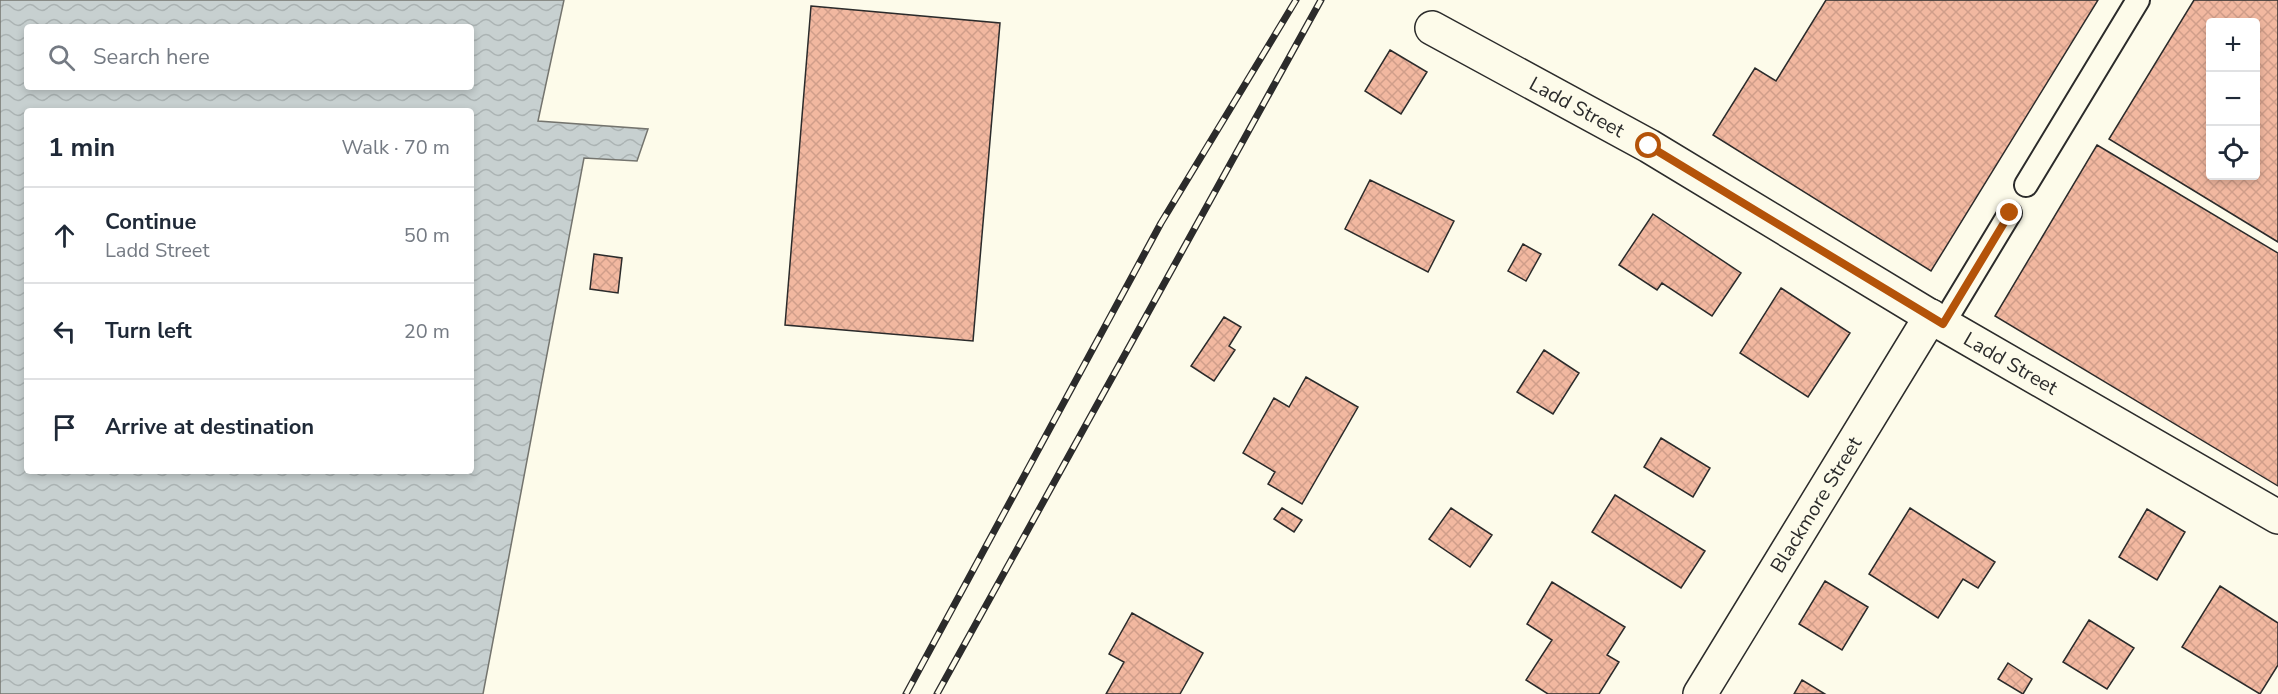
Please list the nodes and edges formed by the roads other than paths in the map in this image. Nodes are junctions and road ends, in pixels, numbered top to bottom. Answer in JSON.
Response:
{"nodes":[{"id":1,"x":2138,"y":0,"type":"edge"},
{"id":2,"x":1432,"y":28,"type":"dead end"},
{"id":3,"x":2026,"y":185,"type":"dead end"},
{"id":4,"x":2010,"y":213,"type":"dead end"},
{"id":5,"x":1937,"y":320,"type":"junction"},
{"id":6,"x":2278,"y":517,"type":"edge"},
{"id":7,"x":1700,"y":694,"type":"edge"}],
"edges":[{"from":1,"to":3,"type":"lane"},
{"from":2,"to":5,"type":"street","name":"Ladd Street"},
{"from":4,"to":5,"type":"lane"},
{"from":5,"to":6,"type":"street","name":"Ladd Street"},
{"from":5,"to":7,"type":"street","name":"Blackmore Street"}]}
